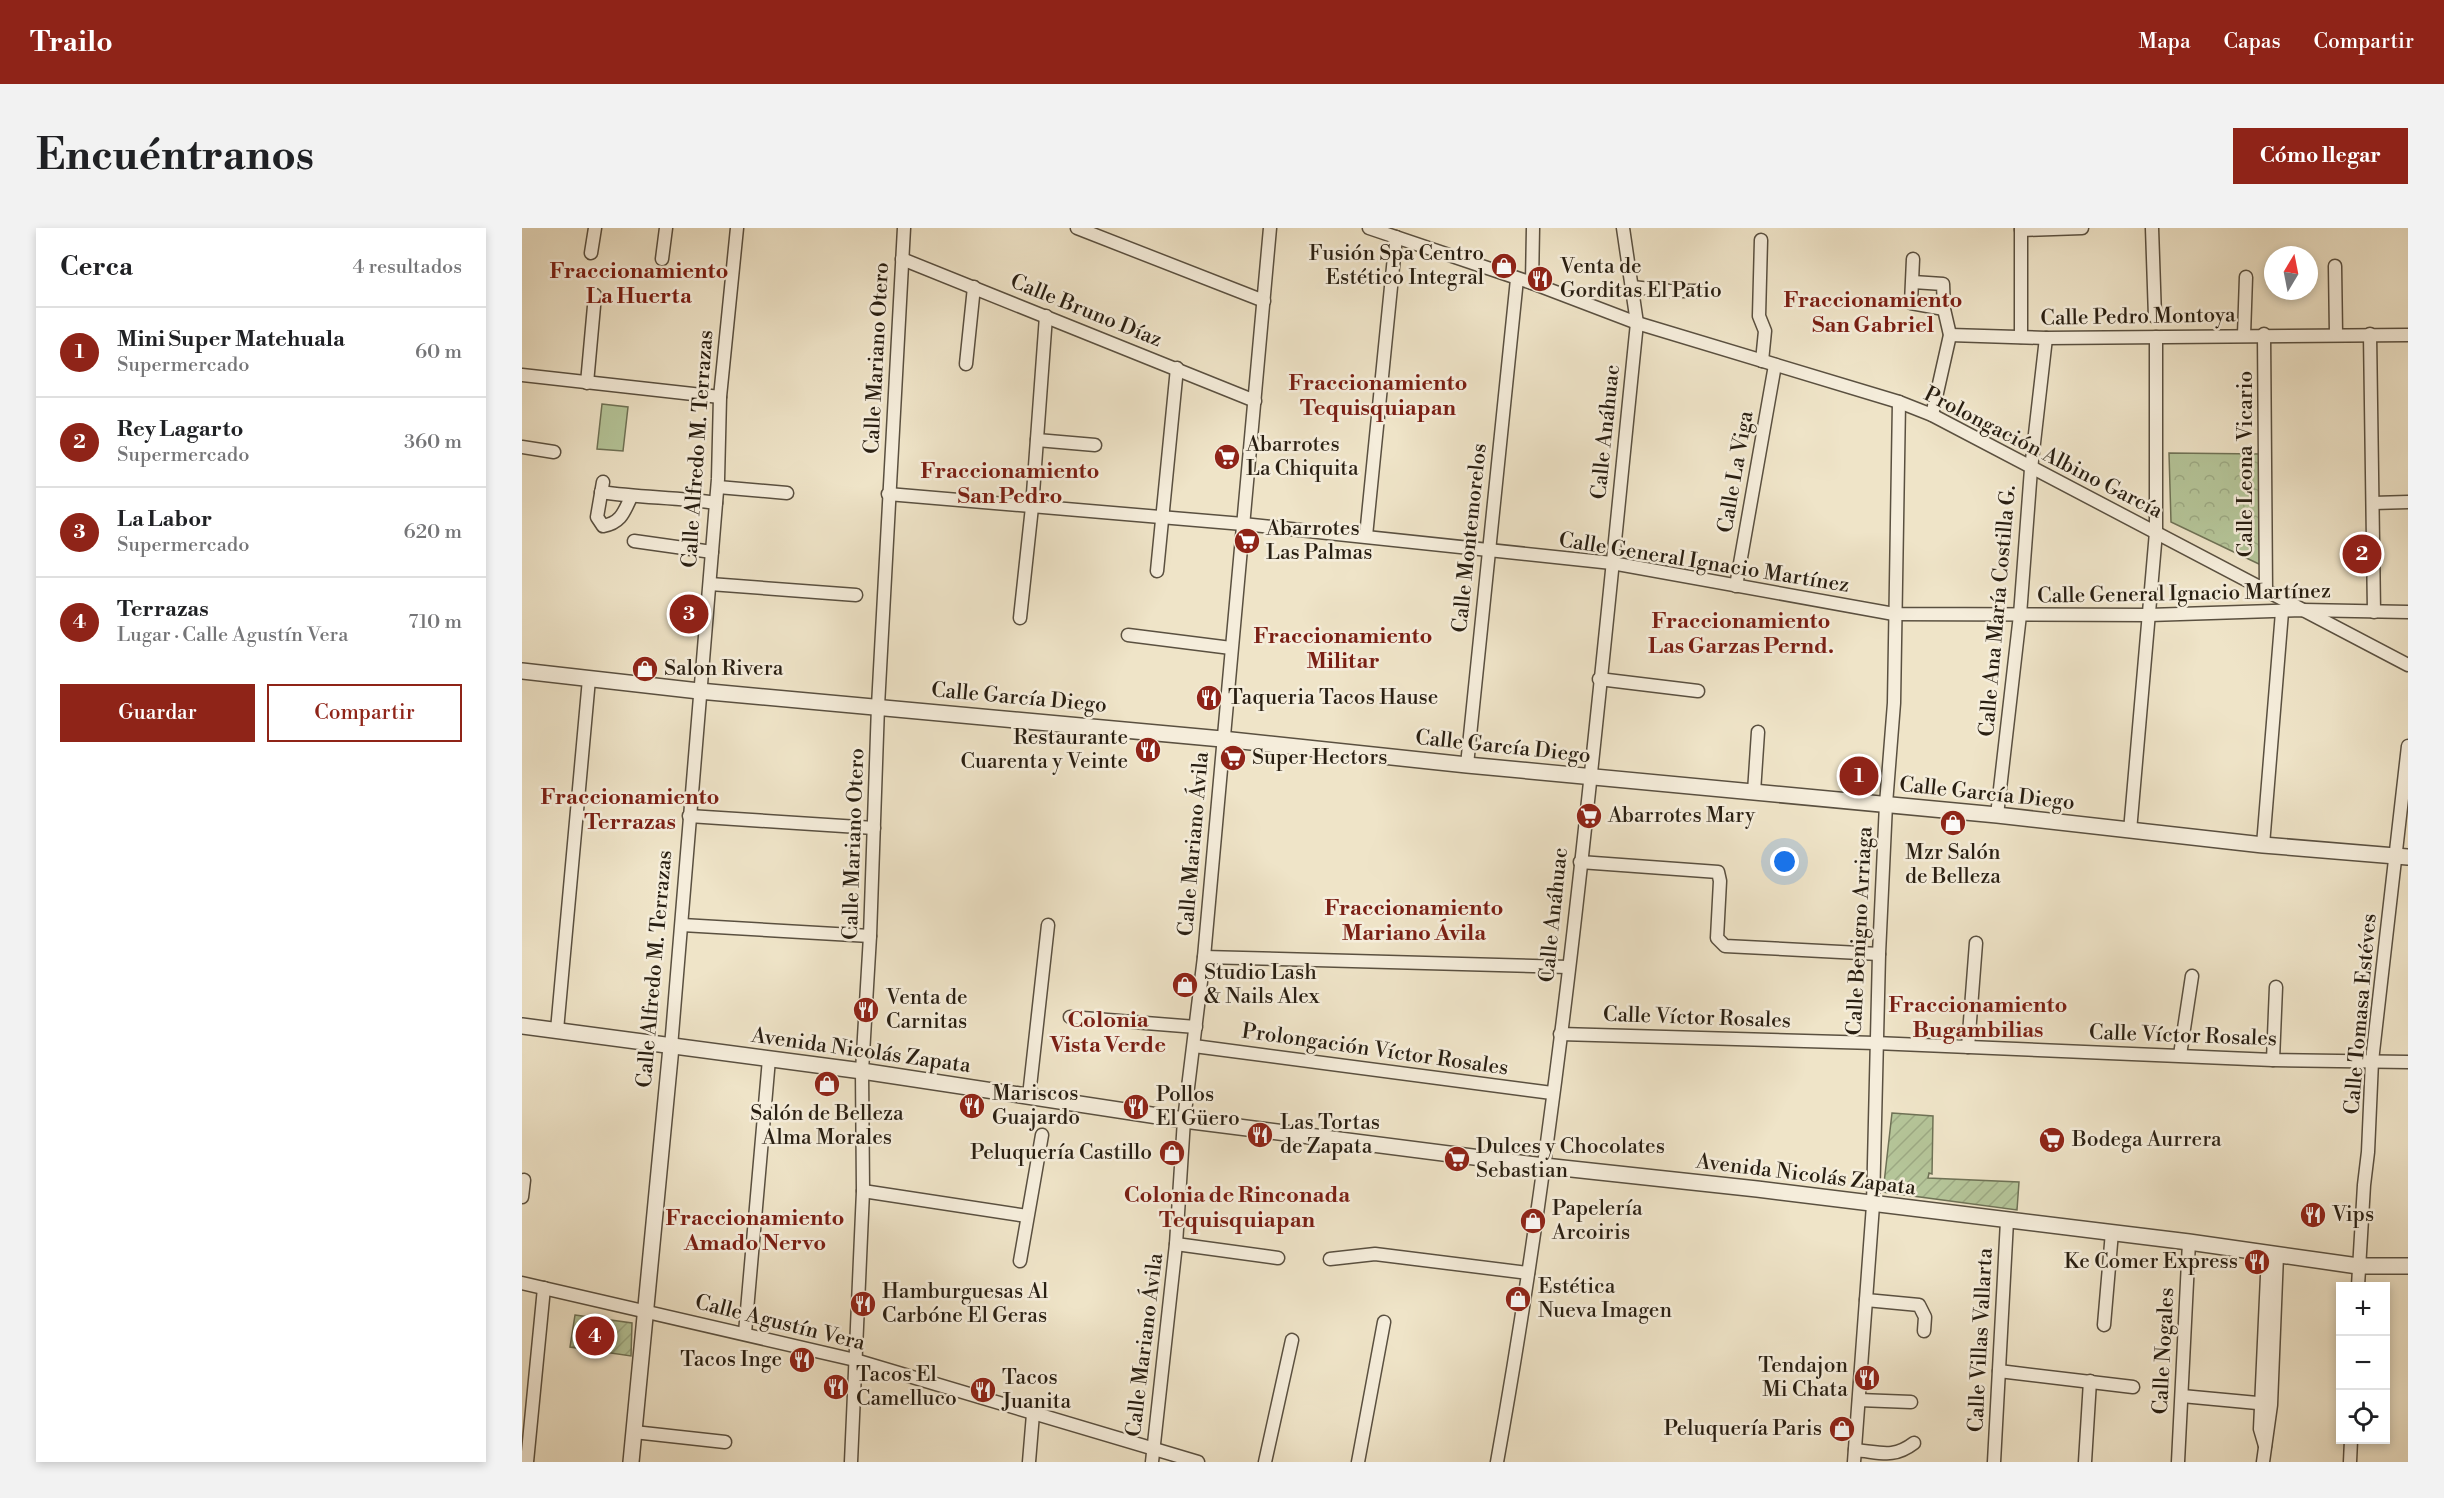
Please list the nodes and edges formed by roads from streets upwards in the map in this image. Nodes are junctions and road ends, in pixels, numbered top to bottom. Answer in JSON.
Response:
{"nodes":[{"id":1,"x":595,"y":228,"type":"edge"},
{"id":2,"x":666,"y":228,"type":"edge"},
{"id":3,"x":737,"y":228,"type":"edge"},
{"id":4,"x":904,"y":228,"type":"edge"},
{"id":5,"x":1077,"y":228,"type":"edge"},
{"id":6,"x":1270,"y":228,"type":"edge"},
{"id":7,"x":1369,"y":228,"type":"edge"},
{"id":8,"x":1533,"y":228,"type":"edge"},
{"id":9,"x":1623,"y":228,"type":"edge"},
{"id":10,"x":2082,"y":228,"type":"edge"},
{"id":11,"x":2152,"y":228,"type":"edge"},
{"id":12,"x":2021,"y":229,"type":"edge"},
{"id":13,"x":1383,"y":230,"type":"edge"},
{"id":14,"x":1396,"y":237,"type":"junction"},
{"id":15,"x":1761,"y":240,"type":"dead end"},
{"id":16,"x":591,"y":253,"type":"dead end"},
{"id":17,"x":662,"y":259,"type":"dead end"},
{"id":18,"x":902,"y":259,"type":"junction"},
{"id":19,"x":1913,"y":259,"type":"dead end"},
{"id":20,"x":2335,"y":266,"type":"dead end"},
{"id":21,"x":2246,"y":277,"type":"dead end"},
{"id":22,"x":1517,"y":279,"type":"junction"},
{"id":23,"x":1913,"y":282,"type":"junction"},
{"id":24,"x":1532,"y":283,"type":"junction"},
{"id":25,"x":974,"y":287,"type":"junction"},
{"id":26,"x":1632,"y":287,"type":"junction"},
{"id":27,"x":1703,"y":291,"type":"dead end"},
{"id":28,"x":595,"y":295,"type":"dead end"},
{"id":29,"x":1264,"y":301,"type":"junction"},
{"id":30,"x":1944,"y":309,"type":"junction"},
{"id":31,"x":1046,"y":316,"type":"junction"},
{"id":32,"x":2155,"y":317,"type":"dead end"},
{"id":33,"x":1637,"y":323,"type":"junction"},
{"id":34,"x":2264,"y":334,"type":"junction"},
{"id":35,"x":2336,"y":334,"type":"junction"},
{"id":36,"x":2370,"y":334,"type":"junction"},
{"id":37,"x":1950,"y":335,"type":"junction"},
{"id":38,"x":2244,"y":335,"type":"junction"},
{"id":39,"x":2408,"y":335,"type":"edge"},
{"id":40,"x":2021,"y":336,"type":"junction"},
{"id":41,"x":2156,"y":337,"type":"junction"},
{"id":42,"x":2046,"y":338,"type":"junction"},
{"id":43,"x":1762,"y":361,"type":"junction"},
{"id":44,"x":966,"y":364,"type":"dead end"},
{"id":45,"x":1775,"y":365,"type":"junction"},
{"id":46,"x":1177,"y":368,"type":"junction"},
{"id":47,"x":522,"y":375,"type":"edge"},
{"id":48,"x":587,"y":383,"type":"junction"},
{"id":49,"x":720,"y":397,"type":"junction"},
{"id":50,"x":1255,"y":401,"type":"junction"},
{"id":51,"x":1899,"y":402,"type":"junction"},
{"id":52,"x":1932,"y":415,"type":"junction"},
{"id":53,"x":1037,"y":440,"type":"junction"},
{"id":54,"x":1095,"y":445,"type":"dead end"},
{"id":55,"x":522,"y":447,"type":"edge"},
{"id":56,"x":554,"y":452,"type":"dead end"},
{"id":57,"x":2031,"y":469,"type":"junction"},
{"id":58,"x":718,"y":487,"type":"junction"},
{"id":59,"x":788,"y":493,"type":"dead end"},
{"id":60,"x":888,"y":494,"type":"junction"},
{"id":61,"x":631,"y":497,"type":"junction"},
{"id":62,"x":2408,"y":502,"type":"edge"},
{"id":63,"x":716,"y":503,"type":"junction"},
{"id":64,"x":2373,"y":503,"type":"junction"},
{"id":65,"x":1032,"y":507,"type":"junction"},
{"id":66,"x":1163,"y":518,"type":"junction"},
{"id":67,"x":1243,"y":524,"type":"junction"},
{"id":68,"x":2156,"y":532,"type":"junction"},
{"id":69,"x":1366,"y":536,"type":"junction"},
{"id":70,"x":634,"y":541,"type":"dead end"},
{"id":71,"x":1488,"y":550,"type":"junction"},
{"id":72,"x":712,"y":552,"type":"junction"},
{"id":73,"x":1612,"y":563,"type":"junction"},
{"id":74,"x":1157,"y":571,"type":"dead end"},
{"id":75,"x":710,"y":584,"type":"junction"},
{"id":76,"x":1736,"y":586,"type":"junction"},
{"id":77,"x":2266,"y":592,"type":"junction"},
{"id":78,"x":856,"y":595,"type":"dead end"},
{"id":79,"x":2302,"y":610,"type":"junction"},
{"id":80,"x":2282,"y":612,"type":"junction"},
{"id":81,"x":2374,"y":612,"type":"junction"},
{"id":82,"x":2408,"y":612,"type":"edge"},
{"id":83,"x":1894,"y":614,"type":"junction"},
{"id":84,"x":2019,"y":615,"type":"junction"},
{"id":85,"x":2149,"y":615,"type":"junction"},
{"id":86,"x":1020,"y":618,"type":"dead end"},
{"id":87,"x":1128,"y":635,"type":"dead end"},
{"id":88,"x":1231,"y":648,"type":"junction"},
{"id":89,"x":2408,"y":665,"type":"edge"},
{"id":90,"x":522,"y":671,"type":"edge"},
{"id":91,"x":589,"y":679,"type":"junction"},
{"id":92,"x":1599,"y":679,"type":"junction"},
{"id":93,"x":699,"y":691,"type":"junction"},
{"id":94,"x":1698,"y":691,"type":"dead end"},
{"id":95,"x":878,"y":706,"type":"junction"},
{"id":96,"x":1758,"y":732,"type":"dead end"},
{"id":97,"x":1222,"y":739,"type":"junction"},
{"id":98,"x":2408,"y":746,"type":"edge"},
{"id":99,"x":1467,"y":765,"type":"junction"},
{"id":100,"x":1590,"y":777,"type":"junction"},
{"id":101,"x":1754,"y":792,"type":"junction"},
{"id":102,"x":1886,"y":804,"type":"junction"},
{"id":103,"x":1997,"y":815,"type":"junction"},
{"id":104,"x":689,"y":816,"type":"junction"},
{"id":105,"x":874,"y":828,"type":"junction"},
{"id":106,"x":2130,"y":831,"type":"junction"},
{"id":107,"x":2263,"y":845,"type":"junction"},
{"id":108,"x":2402,"y":856,"type":"edge"},
{"id":109,"x":1580,"y":862,"type":"junction"},
{"id":110,"x":682,"y":925,"type":"junction"},
{"id":111,"x":1048,"y":925,"type":"dead end"},
{"id":112,"x":870,"y":936,"type":"junction"},
{"id":113,"x":1976,"y":943,"type":"dead end"},
{"id":114,"x":1878,"y":954,"type":"junction"},
{"id":115,"x":1204,"y":957,"type":"junction"},
{"id":116,"x":1568,"y":967,"type":"junction"},
{"id":117,"x":2192,"y":976,"type":"dead end"},
{"id":118,"x":2276,"y":987,"type":"dead end"},
{"id":119,"x":1070,"y":1017,"type":"dead end"},
{"id":120,"x":522,"y":1026,"type":"edge"},
{"id":121,"x":1196,"y":1027,"type":"junction"},
{"id":122,"x":557,"y":1030,"type":"junction"},
{"id":123,"x":1560,"y":1034,"type":"junction"},
{"id":124,"x":1875,"y":1043,"type":"junction"},
{"id":125,"x":1194,"y":1046,"type":"junction"},
{"id":126,"x":670,"y":1047,"type":"junction"},
{"id":127,"x":1968,"y":1047,"type":"junction"},
{"id":128,"x":2180,"y":1055,"type":"junction"},
{"id":129,"x":769,"y":1059,"type":"junction"},
{"id":130,"x":2273,"y":1060,"type":"junction"},
{"id":131,"x":2372,"y":1061,"type":"junction"},
{"id":132,"x":2408,"y":1062,"type":"edge"},
{"id":133,"x":862,"y":1071,"type":"junction"},
{"id":134,"x":1552,"y":1093,"type":"junction"},
{"id":135,"x":1029,"y":1096,"type":"junction"},
{"id":136,"x":1184,"y":1120,"type":"junction"},
{"id":137,"x":1042,"y":1135,"type":"dead end"},
{"id":138,"x":1544,"y":1166,"type":"junction"},
{"id":139,"x":524,"y":1180,"type":"dead end"},
{"id":140,"x":863,"y":1191,"type":"junction"},
{"id":141,"x":522,"y":1197,"type":"edge"},
{"id":142,"x":1873,"y":1205,"type":"junction"},
{"id":143,"x":1027,"y":1216,"type":"junction"},
{"id":144,"x":2007,"y":1221,"type":"junction"},
{"id":145,"x":2112,"y":1232,"type":"junction"},
{"id":146,"x":2189,"y":1242,"type":"junction"},
{"id":147,"x":1176,"y":1244,"type":"junction"},
{"id":148,"x":2272,"y":1255,"type":"junction"},
{"id":149,"x":1278,"y":1258,"type":"dead end"},
{"id":150,"x":1330,"y":1259,"type":"dead end"},
{"id":151,"x":1020,"y":1261,"type":"dead end"},
{"id":152,"x":2358,"y":1266,"type":"junction"},
{"id":153,"x":2408,"y":1266,"type":"edge"},
{"id":154,"x":1528,"y":1273,"type":"junction"},
{"id":155,"x":2358,"y":1282,"type":"edge"},
{"id":156,"x":522,"y":1283,"type":"edge"},
{"id":157,"x":544,"y":1288,"type":"junction"},
{"id":158,"x":1866,"y":1300,"type":"junction"},
{"id":159,"x":645,"y":1310,"type":"junction"},
{"id":160,"x":1384,"y":1322,"type":"dead end"},
{"id":161,"x":2104,"y":1325,"type":"dead end"},
{"id":162,"x":1924,"y":1331,"type":"dead end"},
{"id":163,"x":745,"y":1333,"type":"junction"},
{"id":164,"x":1292,"y":1340,"type":"dead end"},
{"id":165,"x":855,"y":1360,"type":"junction"},
{"id":166,"x":1999,"y":1371,"type":"junction"},
{"id":167,"x":2090,"y":1381,"type":"junction"},
{"id":168,"x":2133,"y":1387,"type":"dead end"},
{"id":169,"x":2182,"y":1396,"type":"junction"},
{"id":170,"x":1859,"y":1400,"type":"junction"},
{"id":171,"x":1911,"y":1402,"type":"dead end"},
{"id":172,"x":2266,"y":1404,"type":"junction"},
{"id":173,"x":1034,"y":1414,"type":"junction"},
{"id":174,"x":634,"y":1432,"type":"junction"},
{"id":175,"x":725,"y":1442,"type":"dead end"},
{"id":176,"x":1914,"y":1443,"type":"dead end"},
{"id":177,"x":2351,"y":1444,"type":"edge"},
{"id":178,"x":1153,"y":1447,"type":"junction"},
{"id":179,"x":1855,"y":1456,"type":"edge"},
{"id":180,"x":526,"y":1462,"type":"edge"},
{"id":181,"x":631,"y":1462,"type":"edge"},
{"id":182,"x":851,"y":1462,"type":"edge"},
{"id":183,"x":1029,"y":1462,"type":"edge"},
{"id":184,"x":1152,"y":1462,"type":"edge"},
{"id":185,"x":1198,"y":1462,"type":"edge"},
{"id":186,"x":1265,"y":1462,"type":"edge"},
{"id":187,"x":1358,"y":1462,"type":"edge"},
{"id":188,"x":1497,"y":1462,"type":"edge"},
{"id":189,"x":1994,"y":1462,"type":"edge"},
{"id":190,"x":2085,"y":1462,"type":"edge"},
{"id":191,"x":2178,"y":1462,"type":"edge"},
{"id":192,"x":2263,"y":1462,"type":"edge"},
{"id":193,"x":2350,"y":1462,"type":"edge"}],
"edges":[{"from":1,"to":16,"type":"street"},
{"from":2,"to":17,"type":"street"},
{"from":3,"to":49,"type":"street","name":"Calle Alfredo M. Terrazas"},
{"from":4,"to":18,"type":"street","name":"Calle Mariano Otero"},
{"from":5,"to":29,"type":"street"},
{"from":6,"to":29,"type":"street","name":"Calle Mariano Ávila"},
{"from":7,"to":13,"type":"street","name":"Prolongación Albino García"},
{"from":8,"to":24,"type":"street"},
{"from":9,"to":26,"type":"street","name":"Calle Anáhuac"},
{"from":10,"to":12,"type":"street"},
{"from":11,"to":32,"type":"street"},
{"from":12,"to":40,"type":"street"},
{"from":13,"to":14,"type":"street","name":"Prolongación Albino García"},
{"from":14,"to":22,"type":"street","name":"Prolongación Albino García"},
{"from":14,"to":69,"type":"street"},
{"from":15,"to":43,"type":"street"},
{"from":18,"to":25,"type":"street","name":"Calle Bruno Díaz"},
{"from":18,"to":60,"type":"street","name":"Calle Mariano Otero"},
{"from":19,"to":23,"type":"street"},
{"from":20,"to":35,"type":"street"},
{"from":21,"to":38,"type":"street"},
{"from":22,"to":24,"type":"street","name":"Prolongación Albino García"},
{"from":22,"to":71,"type":"street","name":"Calle Montemorelos"},
{"from":23,"to":30,"type":"street"},
{"from":23,"to":30,"type":"street"},
{"from":24,"to":33,"type":"street","name":"Prolongación Albino García"},
{"from":25,"to":31,"type":"street","name":"Calle Bruno Díaz"},
{"from":25,"to":44,"type":"street"},
{"from":26,"to":27,"type":"street"},
{"from":26,"to":33,"type":"street","name":"Calle Anáhuac"},
{"from":28,"to":48,"type":"street"},
{"from":29,"to":50,"type":"street","name":"Calle Mariano Ávila"},
{"from":30,"to":37,"type":"street"},
{"from":31,"to":46,"type":"street","name":"Calle Bruno Díaz"},
{"from":31,"to":53,"type":"street"},
{"from":33,"to":43,"type":"street","name":"Prolongación Albino García"},
{"from":33,"to":73,"type":"street","name":"Calle Anáhuac"},
{"from":34,"to":35,"type":"street","name":"Calle Pedro Montoya"},
{"from":34,"to":38,"type":"street","name":"Calle Pedro Montoya"},
{"from":34,"to":77,"type":"street","name":"Calle Leona Vicario"},
{"from":35,"to":36,"type":"street","name":"Calle Pedro Montoya"},
{"from":36,"to":39,"type":"street","name":"Calle Pedro Montoya"},
{"from":36,"to":64,"type":"street"},
{"from":37,"to":40,"type":"street","name":"Calle Pedro Montoya"},
{"from":37,"to":52,"type":"street"},
{"from":38,"to":41,"type":"street","name":"Calle Pedro Montoya"},
{"from":40,"to":42,"type":"street","name":"Calle Pedro Montoya"},
{"from":41,"to":42,"type":"street","name":"Calle Pedro Montoya"},
{"from":41,"to":68,"type":"street"},
{"from":42,"to":57,"type":"street","name":"Calle Ana María Costilla G."},
{"from":43,"to":45,"type":"street","name":"Prolongación Albino García"},
{"from":45,"to":51,"type":"street","name":"Prolongación Albino García"},
{"from":45,"to":76,"type":"street","name":"Calle La Viga"},
{"from":46,"to":50,"type":"street","name":"Calle Bruno Díaz"},
{"from":46,"to":66,"type":"street"},
{"from":47,"to":48,"type":"street"},
{"from":48,"to":49,"type":"street"},
{"from":49,"to":58,"type":"street","name":"Calle Alfredo M. Terrazas"},
{"from":50,"to":67,"type":"street","name":"Calle Mariano Ávila"},
{"from":51,"to":52,"type":"street","name":"Prolongación Albino García"},
{"from":51,"to":83,"type":"street","name":"Calle Benigno Arriaga"},
{"from":52,"to":57,"type":"street","name":"Prolongación Albino García"},
{"from":53,"to":54,"type":"street"},
{"from":53,"to":65,"type":"street"},
{"from":55,"to":56,"type":"street"},
{"from":57,"to":68,"type":"street","name":"Prolongación Albino García"},
{"from":57,"to":84,"type":"street","name":"Calle Ana María Costilla G."},
{"from":58,"to":59,"type":"street"},
{"from":58,"to":63,"type":"street","name":"Calle Alfredo M. Terrazas"},
{"from":60,"to":65,"type":"street","name":"Calle General Ignacio Martínez"},
{"from":60,"to":95,"type":"street","name":"Calle Mariano Otero"},
{"from":61,"to":61,"type":"street"},
{"from":61,"to":63,"type":"street"},
{"from":62,"to":64,"type":"street"},
{"from":63,"to":72,"type":"street","name":"Calle Alfredo M. Terrazas"},
{"from":64,"to":81,"type":"street"},
{"from":65,"to":66,"type":"street","name":"Calle General Ignacio Martínez"},
{"from":65,"to":86,"type":"street"},
{"from":66,"to":67,"type":"street","name":"Calle General Ignacio Martínez"},
{"from":66,"to":74,"type":"street"},
{"from":67,"to":69,"type":"street","name":"Calle General Ignacio Martínez"},
{"from":67,"to":88,"type":"street","name":"Calle Mariano Ávila"},
{"from":68,"to":77,"type":"street","name":"Prolongación Albino García"},
{"from":68,"to":85,"type":"street"},
{"from":69,"to":71,"type":"street","name":"Calle General Ignacio Martínez"},
{"from":70,"to":72,"type":"street"},
{"from":71,"to":73,"type":"street","name":"Calle General Ignacio Martínez"},
{"from":71,"to":99,"type":"street","name":"Calle Montemorelos"},
{"from":72,"to":75,"type":"street","name":"Calle Alfredo M. Terrazas"},
{"from":73,"to":76,"type":"street","name":"Calle General Ignacio Martínez"},
{"from":73,"to":92,"type":"street","name":"Calle Anáhuac"},
{"from":75,"to":78,"type":"street"},
{"from":75,"to":93,"type":"street","name":"Calle Alfredo M. Terrazas"},
{"from":76,"to":83,"type":"street","name":"Calle General Ignacio Martínez"},
{"from":77,"to":79,"type":"street","name":"Prolongación Albino García"},
{"from":79,"to":80,"type":"street","name":"Calle General Ignacio Martínez"},
{"from":79,"to":81,"type":"street","name":"Calle General Ignacio Martínez"},
{"from":79,"to":89,"type":"street","name":"Prolongación Albino García"},
{"from":80,"to":85,"type":"street","name":"Calle General Ignacio Martínez"},
{"from":80,"to":107,"type":"street"},
{"from":81,"to":82,"type":"street","name":"Calle General Ignacio Martínez"},
{"from":83,"to":84,"type":"street","name":"Calle General Ignacio Martínez"},
{"from":83,"to":102,"type":"street","name":"Calle Benigno Arriaga"},
{"from":84,"to":85,"type":"street","name":"Calle General Ignacio Martínez"},
{"from":84,"to":103,"type":"street","name":"Calle Ana María Costilla G."},
{"from":85,"to":106,"type":"street"},
{"from":87,"to":88,"type":"street"},
{"from":88,"to":97,"type":"street","name":"Calle Mariano Ávila"},
{"from":90,"to":91,"type":"street","name":"Calle García Diego"},
{"from":91,"to":93,"type":"street","name":"Calle García Diego"},
{"from":91,"to":122,"type":"street"},
{"from":92,"to":94,"type":"street"},
{"from":92,"to":100,"type":"street","name":"Calle Anáhuac"},
{"from":93,"to":95,"type":"street","name":"Calle García Diego"},
{"from":93,"to":104,"type":"street","name":"Calle Alfredo M. Terrazas"},
{"from":95,"to":97,"type":"street","name":"Calle García Diego"},
{"from":95,"to":105,"type":"street","name":"Calle Mariano Otero"},
{"from":96,"to":101,"type":"street"},
{"from":97,"to":99,"type":"street","name":"Calle García Diego"},
{"from":97,"to":115,"type":"street","name":"Calle Mariano Ávila"},
{"from":98,"to":108,"type":"street","name":"Calle Tomasa Estéves"},
{"from":99,"to":100,"type":"street","name":"Calle García Diego"},
{"from":100,"to":101,"type":"street","name":"Calle García Diego"},
{"from":100,"to":109,"type":"street","name":"Calle Anáhuac"},
{"from":101,"to":102,"type":"street","name":"Calle García Diego"},
{"from":102,"to":103,"type":"street","name":"Calle García Diego"},
{"from":102,"to":114,"type":"street","name":"Calle Benigno Arriaga"},
{"from":103,"to":106,"type":"street","name":"Calle García Diego"},
{"from":104,"to":105,"type":"street"},
{"from":104,"to":110,"type":"street","name":"Calle Alfredo M. Terrazas"},
{"from":105,"to":112,"type":"street","name":"Calle Mariano Otero"},
{"from":106,"to":107,"type":"street","name":"Calle García Diego"},
{"from":107,"to":108,"type":"street","name":"Calle García Diego"},
{"from":108,"to":131,"type":"street","name":"Calle Tomasa Estéves"},
{"from":109,"to":114,"type":"street"},
{"from":109,"to":116,"type":"street","name":"Calle Anáhuac"},
{"from":110,"to":112,"type":"street"},
{"from":110,"to":126,"type":"street","name":"Calle Alfredo M. Terrazas"},
{"from":111,"to":135,"type":"street"},
{"from":112,"to":133,"type":"street","name":"Calle Mariano Otero"},
{"from":113,"to":127,"type":"street"},
{"from":114,"to":124,"type":"street","name":"Calle Benigno Arriaga"},
{"from":115,"to":116,"type":"street"},
{"from":115,"to":121,"type":"street","name":"Calle Mariano Ávila"},
{"from":116,"to":123,"type":"street","name":"Calle Anáhuac"},
{"from":117,"to":128,"type":"street"},
{"from":118,"to":130,"type":"street"},
{"from":119,"to":121,"type":"street"},
{"from":120,"to":122,"type":"street","name":"Avenida Nicolás Zapata"},
{"from":121,"to":125,"type":"street","name":"Calle Mariano Ávila"},
{"from":122,"to":126,"type":"street","name":"Avenida Nicolás Zapata"},
{"from":123,"to":124,"type":"street","name":"Calle Víctor Rosales"},
{"from":123,"to":134,"type":"street","name":"Calle Anáhuac"},
{"from":124,"to":127,"type":"street","name":"Calle Víctor Rosales"},
{"from":124,"to":142,"type":"street","name":"Calle Benigno Arriaga"},
{"from":125,"to":134,"type":"street","name":"Prolongación Víctor Rosales"},
{"from":125,"to":136,"type":"street","name":"Calle Mariano Ávila"},
{"from":126,"to":129,"type":"street","name":"Avenida Nicolás Zapata"},
{"from":126,"to":159,"type":"street","name":"Calle Alfredo M. Terrazas"},
{"from":127,"to":128,"type":"street","name":"Calle Víctor Rosales"},
{"from":128,"to":130,"type":"street","name":"Calle Víctor Rosales"},
{"from":129,"to":133,"type":"street","name":"Avenida Nicolás Zapata"},
{"from":129,"to":163,"type":"street"},
{"from":130,"to":131,"type":"street","name":"Calle Víctor Rosales"},
{"from":131,"to":132,"type":"street","name":"Calle Víctor Rosales"},
{"from":131,"to":152,"type":"street","name":"Calle Tomasa Estéves"},
{"from":133,"to":135,"type":"street","name":"Avenida Nicolás Zapata"},
{"from":133,"to":140,"type":"street","name":"Calle Mariano Otero"},
{"from":134,"to":138,"type":"street","name":"Calle Anáhuac"},
{"from":135,"to":136,"type":"street","name":"Avenida Nicolás Zapata"},
{"from":136,"to":138,"type":"street","name":"Avenida Nicolás Zapata"},
{"from":136,"to":147,"type":"street","name":"Calle Mariano Ávila"},
{"from":137,"to":143,"type":"street"},
{"from":138,"to":142,"type":"street","name":"Avenida Nicolás Zapata"},
{"from":138,"to":154,"type":"street","name":"Calle Anáhuac"},
{"from":139,"to":141,"type":"street"},
{"from":140,"to":143,"type":"street"},
{"from":140,"to":165,"type":"street","name":"Calle Mariano Otero"},
{"from":142,"to":144,"type":"street","name":"Avenida Nicolás Zapata"},
{"from":142,"to":158,"type":"street","name":"Calle Benigno Arriaga"},
{"from":143,"to":151,"type":"street"},
{"from":144,"to":145,"type":"street","name":"Avenida Nicolás Zapata"},
{"from":144,"to":166,"type":"street","name":"Calle Villas Vallarta"},
{"from":145,"to":146,"type":"street","name":"Avenida Nicolás Zapata"},
{"from":145,"to":161,"type":"street"},
{"from":146,"to":148,"type":"street","name":"Avenida Nicolás Zapata"},
{"from":146,"to":169,"type":"street","name":"Calle Nogales"},
{"from":147,"to":149,"type":"street"},
{"from":147,"to":178,"type":"street","name":"Calle Mariano Ávila"},
{"from":148,"to":152,"type":"street","name":"Avenida Nicolás Zapata"},
{"from":148,"to":172,"type":"street"},
{"from":150,"to":154,"type":"street"},
{"from":152,"to":153,"type":"street","name":"Avenida Nicolás Zapata"},
{"from":152,"to":155,"type":"street","name":"Calle Tomasa Estéves"},
{"from":154,"to":188,"type":"street","name":"Calle Anáhuac"},
{"from":156,"to":157,"type":"street","name":"Calle Agustín Vera"},
{"from":157,"to":159,"type":"street","name":"Calle Agustín Vera"},
{"from":157,"to":180,"type":"street"},
{"from":158,"to":162,"type":"street"},
{"from":158,"to":170,"type":"street","name":"Calle Benigno Arriaga"},
{"from":159,"to":163,"type":"street","name":"Calle Agustín Vera"},
{"from":159,"to":174,"type":"street","name":"Calle Alfredo M. Terrazas"},
{"from":160,"to":187,"type":"street"},
{"from":163,"to":165,"type":"street","name":"Calle Agustín Vera"},
{"from":164,"to":186,"type":"street"},
{"from":165,"to":173,"type":"street","name":"Calle Agustín Vera"},
{"from":165,"to":182,"type":"street","name":"Calle Mariano Otero"},
{"from":166,"to":167,"type":"street"},
{"from":166,"to":189,"type":"street","name":"Calle Villas Vallarta"},
{"from":167,"to":168,"type":"street"},
{"from":167,"to":190,"type":"street"},
{"from":169,"to":172,"type":"street"},
{"from":169,"to":191,"type":"street","name":"Calle Nogales"},
{"from":170,"to":171,"type":"street"},
{"from":170,"to":179,"type":"street","name":"Calle Benigno Arriaga"},
{"from":172,"to":192,"type":"street"},
{"from":173,"to":178,"type":"street","name":"Calle Agustín Vera"},
{"from":173,"to":183,"type":"street"},
{"from":174,"to":175,"type":"street"},
{"from":174,"to":181,"type":"street","name":"Calle Alfredo M. Terrazas"},
{"from":176,"to":179,"type":"street"},
{"from":177,"to":193,"type":"street"},
{"from":178,"to":184,"type":"street","name":"Calle Mariano Ávila"},
{"from":178,"to":185,"type":"street","name":"Calle Agustín Vera"}]}
